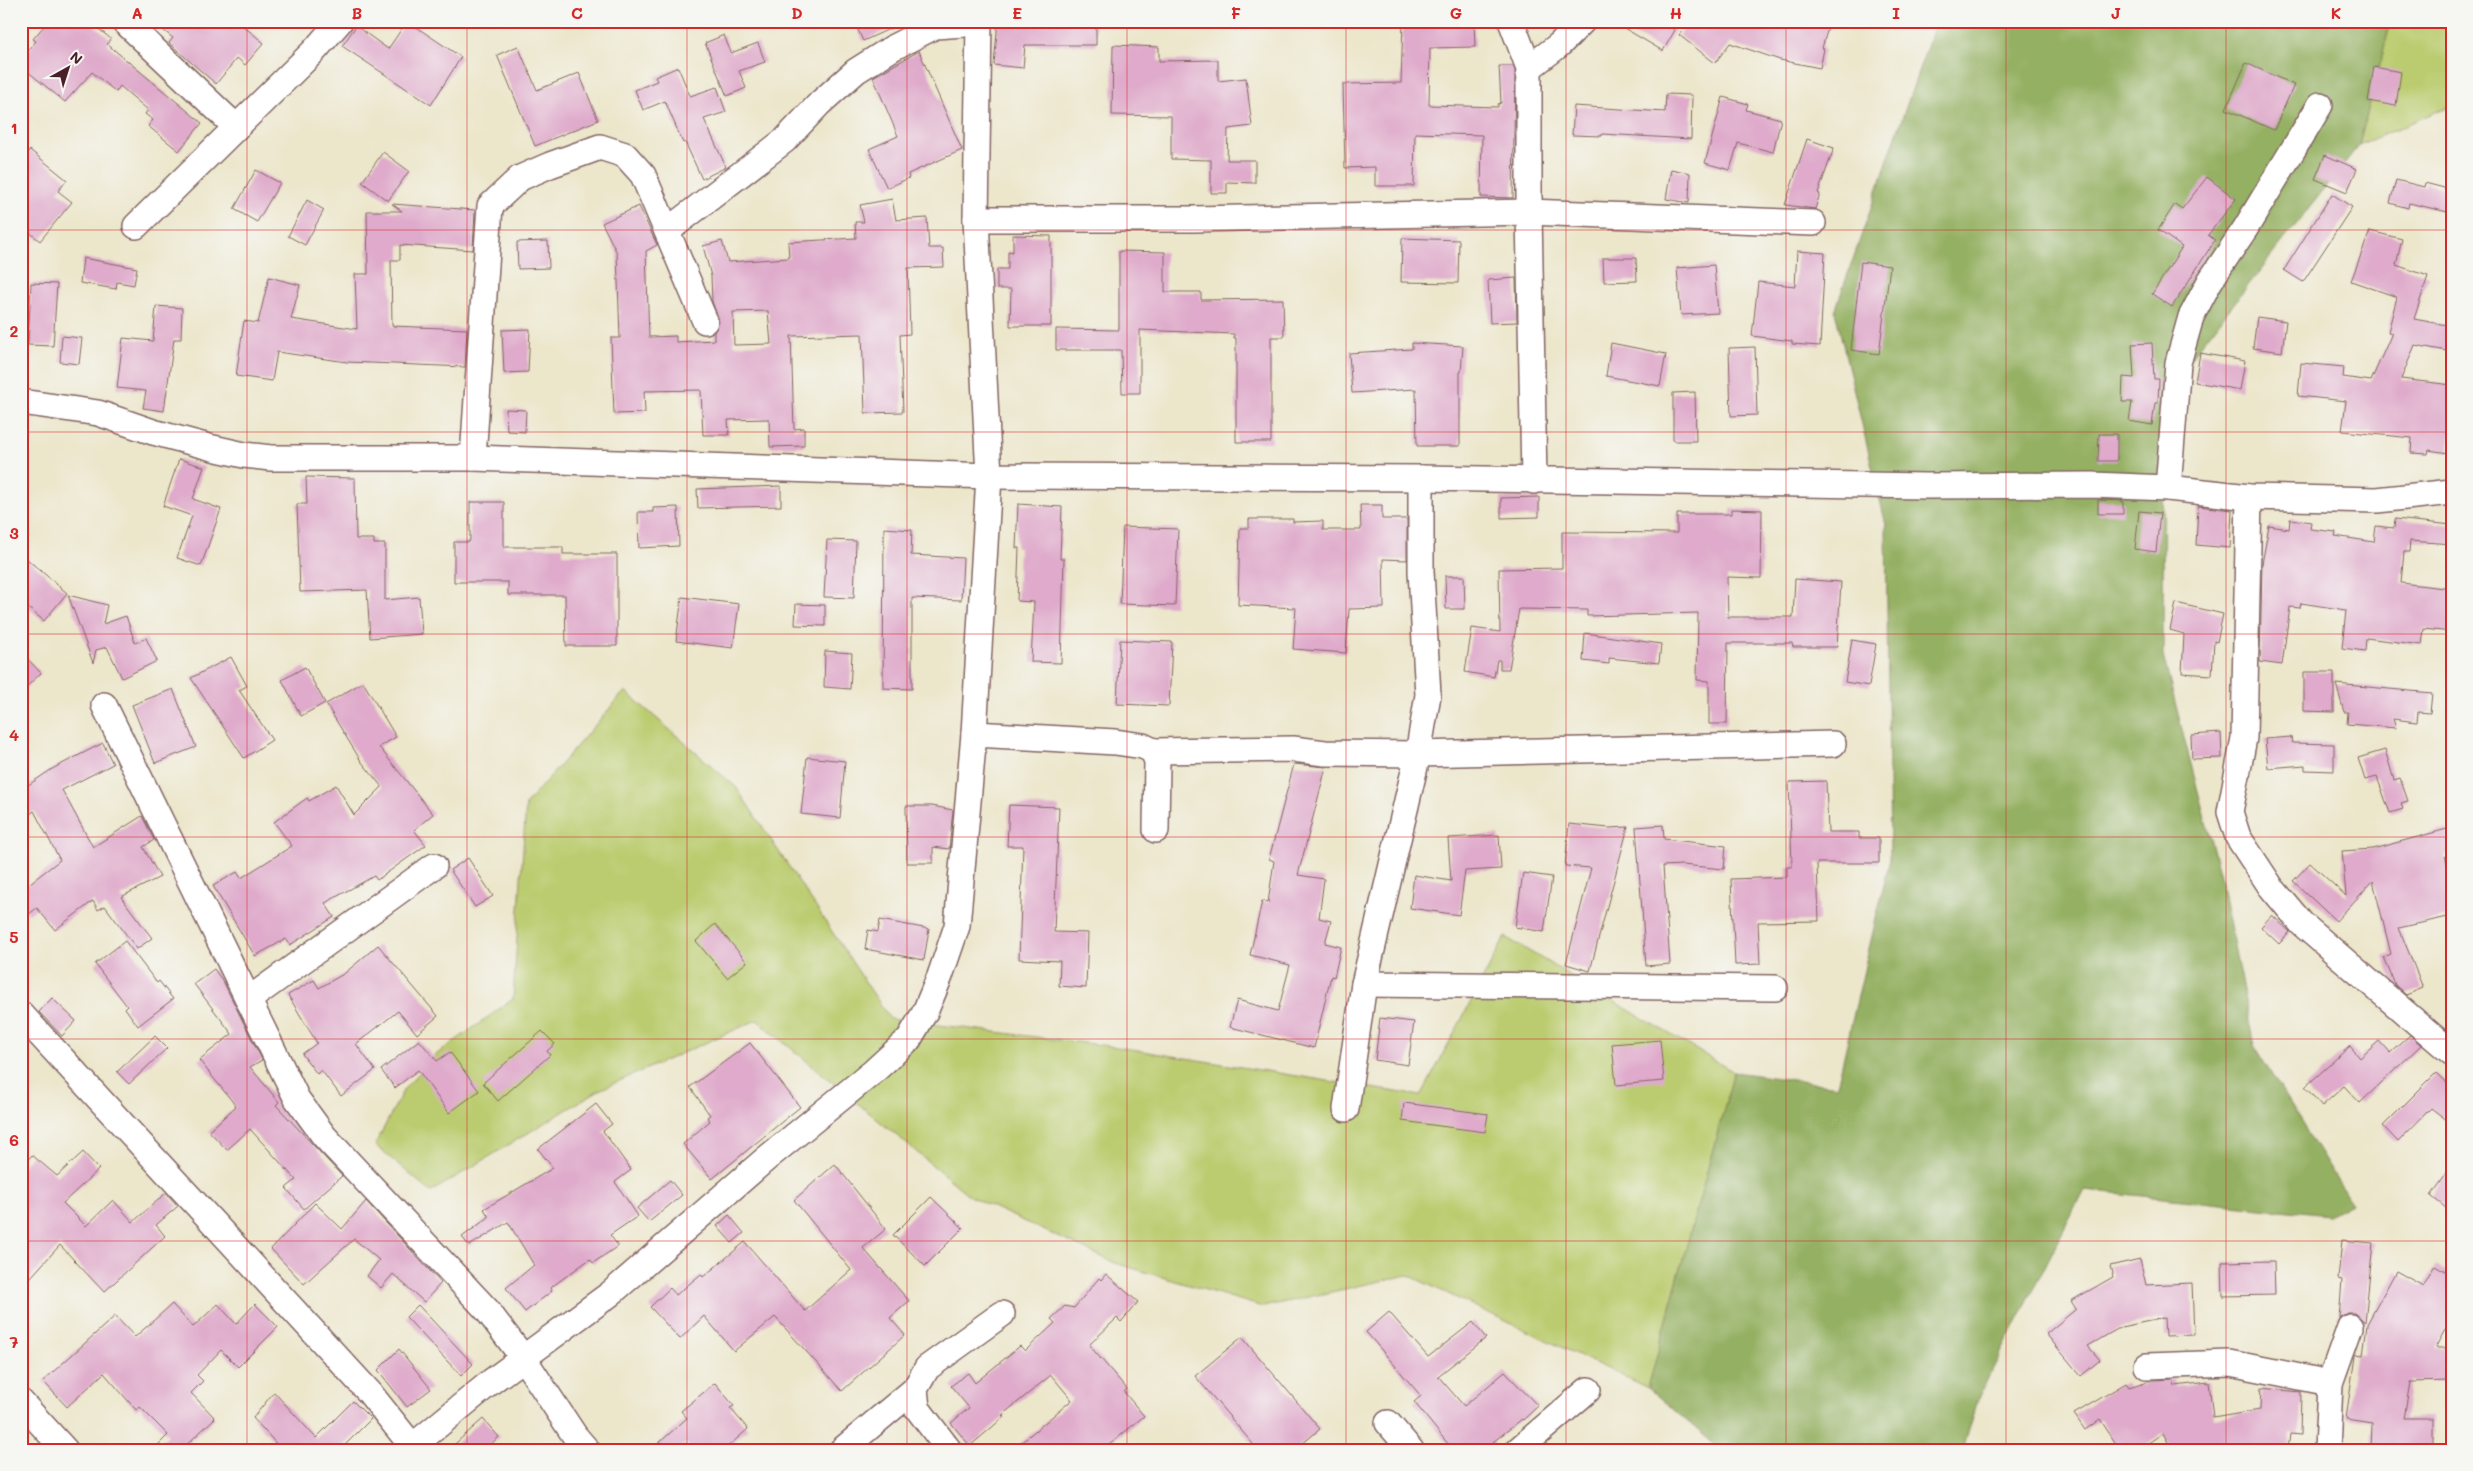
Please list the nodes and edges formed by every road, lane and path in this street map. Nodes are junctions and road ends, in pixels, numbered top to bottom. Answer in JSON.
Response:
{"nodes":[{"id":1,"x":124,"y":21,"type":"edge"},
{"id":2,"x":340,"y":21,"type":"edge"},
{"id":3,"x":1511,"y":21,"type":"edge"},
{"id":4,"x":1583,"y":21,"type":"edge"},
{"id":5,"x":978,"y":22,"type":"edge"},
{"id":6,"x":1529,"y":68,"type":"junction"},
{"id":7,"x":2320,"y":105,"type":"dead end"},
{"id":8,"x":236,"y":127,"type":"junction"},
{"id":9,"x":1528,"y":212,"type":"junction"},
{"id":10,"x":976,"y":219,"type":"junction"},
{"id":11,"x":1813,"y":223,"type":"dead end"},
{"id":12,"x":136,"y":226,"type":"dead end"},
{"id":13,"x":666,"y":230,"type":"junction"},
{"id":14,"x":705,"y":321,"type":"dead end"},
{"id":15,"x":21,"y":402,"type":"edge"},
{"id":16,"x":473,"y":458,"type":"junction"},
{"id":17,"x":990,"y":476,"type":"junction"},
{"id":18,"x":1421,"y":478,"type":"junction"},
{"id":19,"x":1534,"y":481,"type":"junction"},
{"id":20,"x":2168,"y":488,"type":"junction"},
{"id":21,"x":2452,"y":492,"type":"edge"},
{"id":22,"x":2249,"y":497,"type":"junction"},
{"id":23,"x":104,"y":705,"type":"dead end"},
{"id":24,"x":974,"y":734,"type":"junction"},
{"id":25,"x":1833,"y":744,"type":"dead end"},
{"id":26,"x":1153,"y":752,"type":"junction"},
{"id":27,"x":1418,"y":754,"type":"junction"},
{"id":28,"x":1156,"y":830,"type":"dead end"},
{"id":29,"x":434,"y":866,"type":"dead end"},
{"id":30,"x":1364,"y":984,"type":"junction"},
{"id":31,"x":1775,"y":988,"type":"dead end"},
{"id":32,"x":248,"y":1000,"type":"junction"},
{"id":33,"x":21,"y":1014,"type":"edge"},
{"id":34,"x":2452,"y":1053,"type":"edge"},
{"id":35,"x":1346,"y":1109,"type":"dead end"},
{"id":36,"x":1002,"y":1314,"type":"dead end"},
{"id":37,"x":2350,"y":1327,"type":"dead end"},
{"id":38,"x":524,"y":1359,"type":"junction"},
{"id":39,"x":2147,"y":1366,"type":"dead end"},
{"id":40,"x":2330,"y":1383,"type":"junction"},
{"id":41,"x":915,"y":1389,"type":"junction"},
{"id":42,"x":1588,"y":1390,"type":"dead end"},
{"id":43,"x":21,"y":1402,"type":"edge"},
{"id":44,"x":1388,"y":1423,"type":"dead end"},
{"id":45,"x":410,"y":1448,"type":"edge"},
{"id":46,"x":64,"y":1450,"type":"edge"},
{"id":47,"x":587,"y":1450,"type":"edge"},
{"id":48,"x":842,"y":1450,"type":"edge"},
{"id":49,"x":949,"y":1450,"type":"edge"},
{"id":50,"x":1411,"y":1450,"type":"edge"},
{"id":51,"x":1518,"y":1450,"type":"edge"},
{"id":52,"x":2327,"y":1450,"type":"edge"}],
"edges":[{"from":1,"to":8,"type":"street"},
{"from":2,"to":8,"type":"street"},
{"from":3,"to":6,"type":"street"},
{"from":4,"to":6,"type":"street"},
{"from":5,"to":10,"type":"street"},
{"from":5,"to":13,"type":"street"},
{"from":6,"to":9,"type":"street"},
{"from":7,"to":20,"type":"street"},
{"from":8,"to":12,"type":"street"},
{"from":9,"to":10,"type":"street"},
{"from":9,"to":11,"type":"street"},
{"from":9,"to":19,"type":"street"},
{"from":10,"to":17,"type":"street"},
{"from":13,"to":14,"type":"street"},
{"from":13,"to":16,"type":"street"},
{"from":15,"to":16,"type":"street"},
{"from":16,"to":17,"type":"street"},
{"from":17,"to":18,"type":"street"},
{"from":17,"to":24,"type":"street"},
{"from":18,"to":19,"type":"street"},
{"from":18,"to":27,"type":"street"},
{"from":19,"to":20,"type":"street"},
{"from":20,"to":22,"type":"street"},
{"from":21,"to":22,"type":"street"},
{"from":22,"to":34,"type":"street"},
{"from":23,"to":32,"type":"street"},
{"from":24,"to":26,"type":"street"},
{"from":24,"to":38,"type":"street"},
{"from":25,"to":27,"type":"street"},
{"from":26,"to":27,"type":"street"},
{"from":26,"to":28,"type":"street"},
{"from":27,"to":30,"type":"street"},
{"from":29,"to":32,"type":"street"},
{"from":30,"to":31,"type":"street"},
{"from":30,"to":35,"type":"street"},
{"from":32,"to":38,"type":"street"},
{"from":33,"to":45,"type":"street"},
{"from":36,"to":41,"type":"street"},
{"from":37,"to":40,"type":"street"},
{"from":38,"to":45,"type":"street"},
{"from":38,"to":47,"type":"street"},
{"from":39,"to":40,"type":"street"},
{"from":40,"to":52,"type":"street"},
{"from":41,"to":48,"type":"street"},
{"from":41,"to":49,"type":"street"},
{"from":42,"to":51,"type":"street"},
{"from":43,"to":46,"type":"street"},
{"from":44,"to":50,"type":"street"}]}
